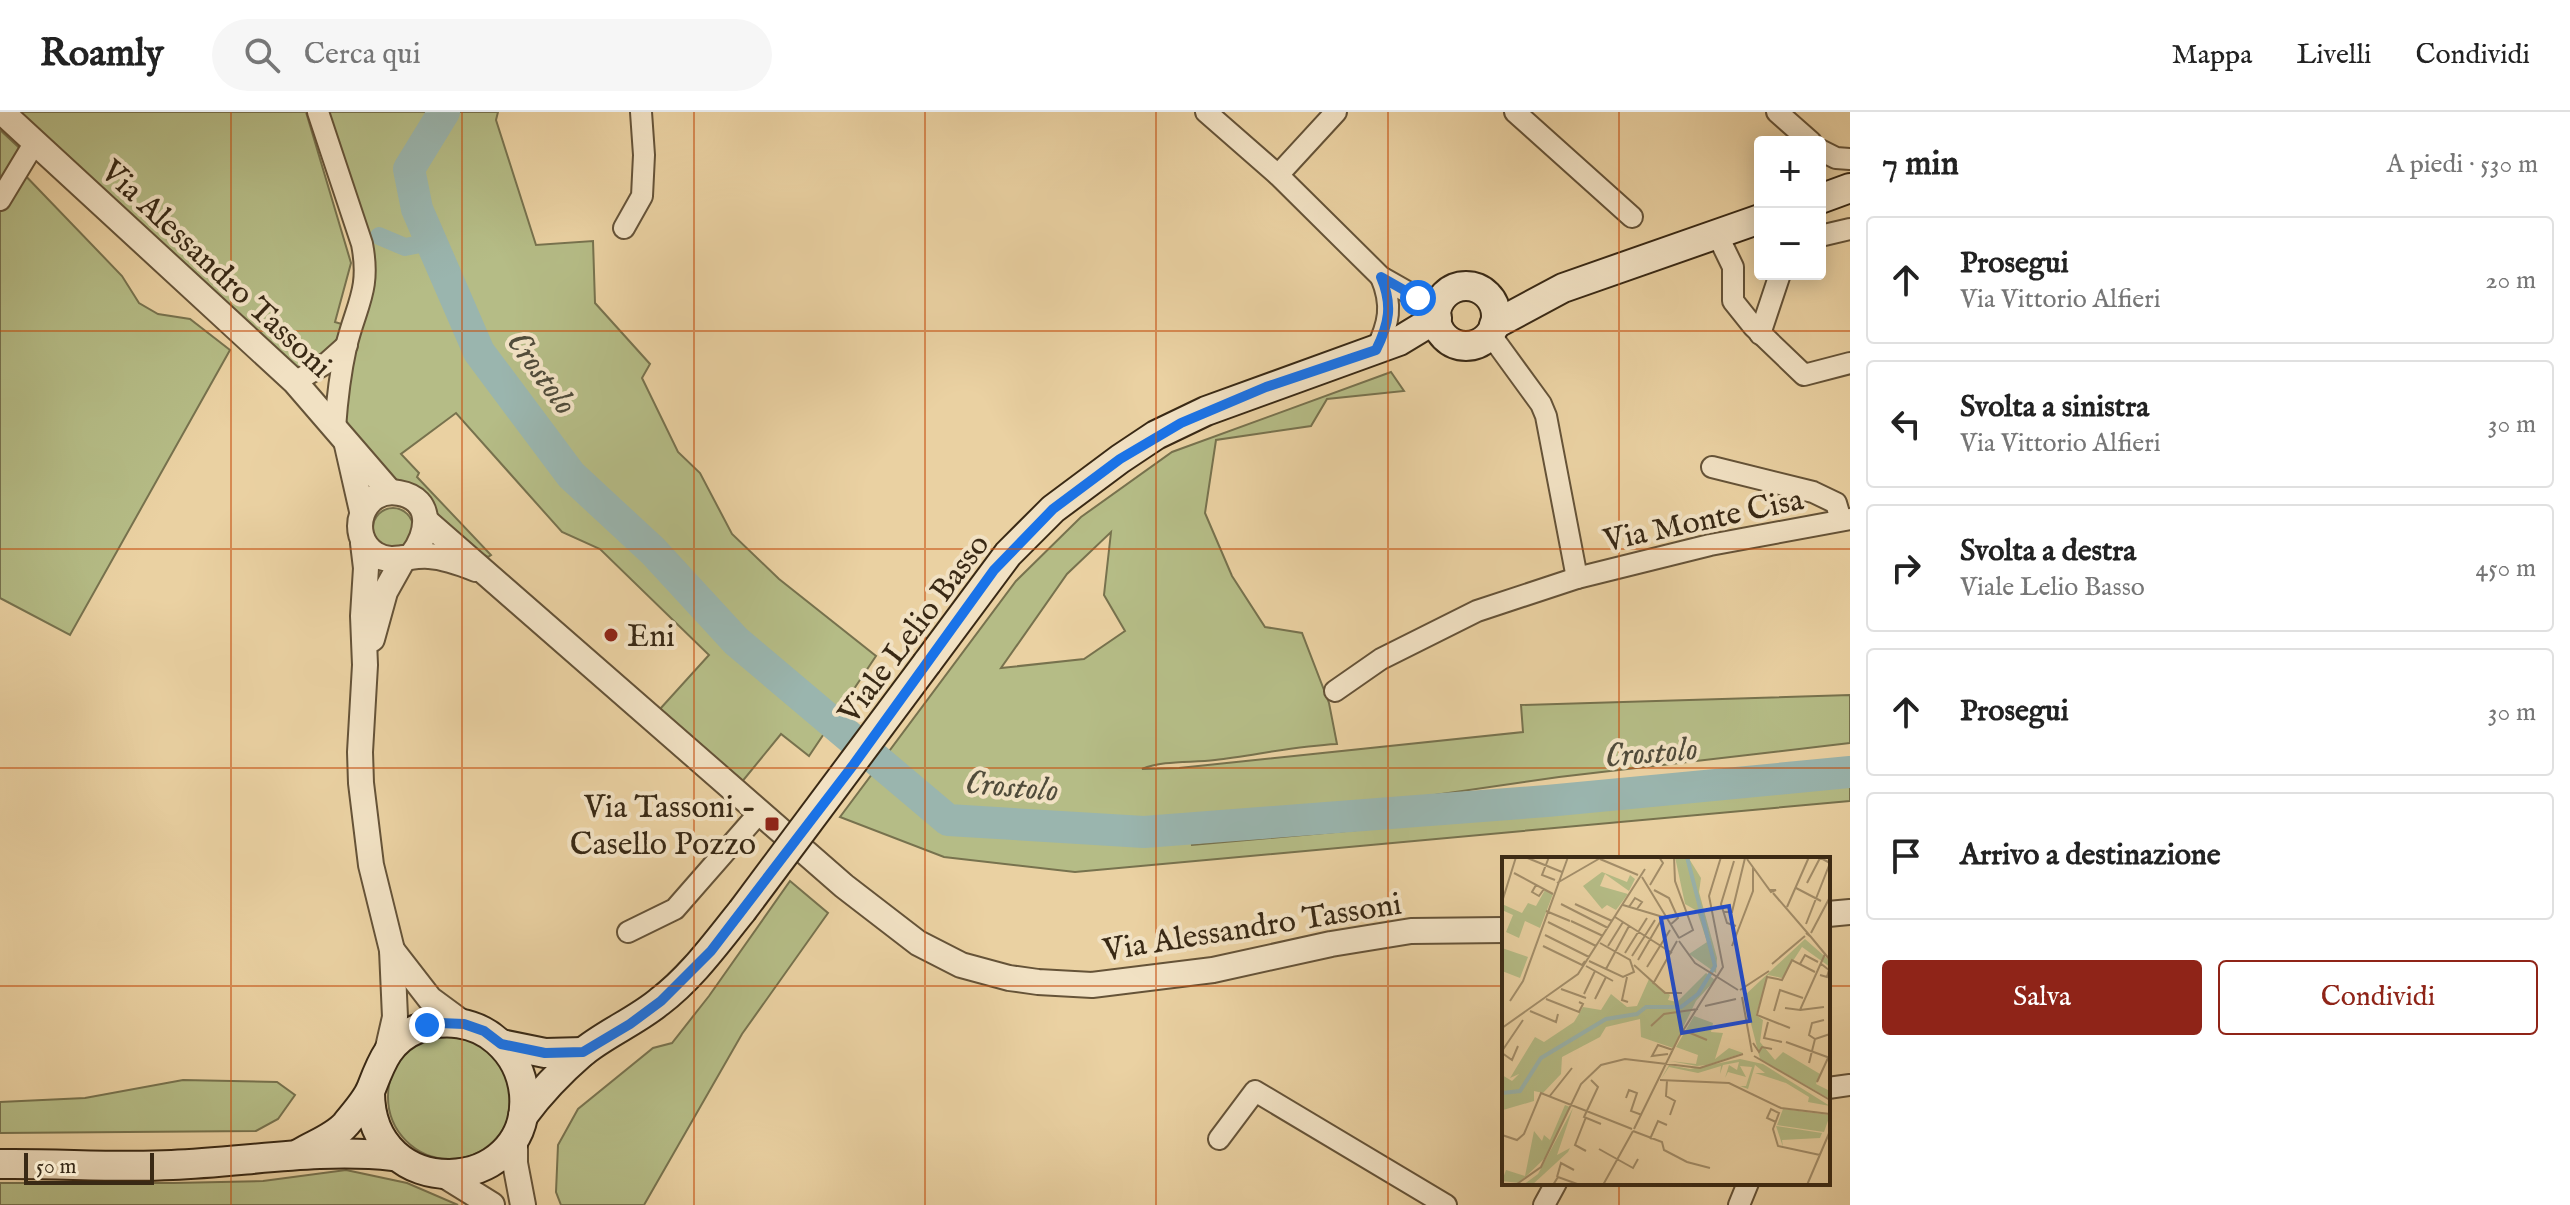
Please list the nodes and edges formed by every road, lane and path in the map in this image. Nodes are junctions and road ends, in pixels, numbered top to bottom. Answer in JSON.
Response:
{"nodes":[{"id":1,"x":2,"y":112,"type":"edge"},
{"id":2,"x":318,"y":112,"type":"edge"},
{"id":3,"x":641,"y":112,"type":"edge"},
{"id":4,"x":1206,"y":112,"type":"edge"},
{"id":5,"x":1336,"y":112,"type":"edge"},
{"id":6,"x":1515,"y":112,"type":"edge"},
{"id":7,"x":1777,"y":112,"type":"edge"},
{"id":8,"x":1804,"y":136,"type":"edge"},
{"id":9,"x":35,"y":142,"type":"junction"},
{"id":10,"x":1826,"y":153,"type":"edge"},
{"id":11,"x":1850,"y":159,"type":"edge"},
{"id":12,"x":1278,"y":175,"type":"junction"},
{"id":13,"x":1850,"y":188,"type":"edge"},
{"id":14,"x":1826,"y":197,"type":"edge"},
{"id":15,"x":0,"y":200,"type":"edge"},
{"id":16,"x":1632,"y":217,"type":"dead end"},
{"id":17,"x":1754,"y":221,"type":"edge"},
{"id":18,"x":624,"y":228,"type":"dead end"},
{"id":19,"x":1850,"y":229,"type":"edge"},
{"id":20,"x":1717,"y":234,"type":"junction"},
{"id":21,"x":1826,"y":235,"type":"edge"},
{"id":22,"x":1778,"y":280,"type":"edge"},
{"id":23,"x":1384,"y":283,"type":"junction"},
{"id":24,"x":1563,"y":288,"type":"junction"},
{"id":25,"x":1486,"y":293,"type":"junction"},
{"id":26,"x":1442,"y":316,"type":"junction"},
{"id":27,"x":1492,"y":330,"type":"junction"},
{"id":28,"x":1760,"y":334,"type":"junction"},
{"id":29,"x":347,"y":345,"type":"junction"},
{"id":30,"x":1387,"y":345,"type":"junction"},
{"id":31,"x":1850,"y":363,"type":"edge"},
{"id":32,"x":295,"y":382,"type":"junction"},
{"id":33,"x":340,"y":435,"type":"junction"},
{"id":34,"x":1712,"y":467,"type":"dead end"},
{"id":35,"x":390,"y":492,"type":"junction"},
{"id":36,"x":362,"y":511,"type":"junction"},
{"id":37,"x":1846,"y":520,"type":"edge"},
{"id":38,"x":426,"y":521,"type":"junction"},
{"id":39,"x":363,"y":543,"type":"junction"},
{"id":40,"x":408,"y":557,"type":"junction"},
{"id":41,"x":482,"y":572,"type":"junction"},
{"id":42,"x":1577,"y":578,"type":"junction"},
{"id":43,"x":365,"y":665,"type":"junction"},
{"id":44,"x":1335,"y":691,"type":"dead end"},
{"id":45,"x":759,"y":813,"type":"junction"},
{"id":46,"x":1850,"y":912,"type":"edge"},
{"id":47,"x":1830,"y":914,"type":"edge"},
{"id":48,"x":1502,"y":930,"type":"edge"},
{"id":49,"x":628,"y":932,"type":"dead end"},
{"id":50,"x":392,"y":950,"type":"junction"},
{"id":51,"x":464,"y":1024,"type":"junction"},
{"id":52,"x":501,"y":1044,"type":"junction"},
{"id":53,"x":387,"y":1052,"type":"junction"},
{"id":54,"x":583,"y":1052,"type":"junction"},
{"id":55,"x":1850,"y":1085,"type":"edge"},
{"id":56,"x":1830,"y":1088,"type":"edge"},
{"id":57,"x":370,"y":1091,"type":"junction"},
{"id":58,"x":519,"y":1126,"type":"junction"},
{"id":59,"x":1219,"y":1139,"type":"dead end"},
{"id":60,"x":300,"y":1153,"type":"junction"},
{"id":61,"x":393,"y":1156,"type":"junction"},
{"id":62,"x":0,"y":1164,"type":"edge"},
{"id":63,"x":447,"y":1177,"type":"junction"},
{"id":64,"x":1555,"y":1185,"type":"edge"},
{"id":65,"x":1747,"y":1185,"type":"edge"},
{"id":66,"x":492,"y":1205,"type":"edge"},
{"id":67,"x":523,"y":1205,"type":"edge"},
{"id":68,"x":1446,"y":1205,"type":"edge"},
{"id":69,"x":1544,"y":1205,"type":"edge"},
{"id":70,"x":1739,"y":1205,"type":"edge"}],
"edges":[{"from":1,"to":9,"type":"street","name":"Via Alessandro Tassoni"},
{"from":2,"to":29,"type":"street"},
{"from":3,"to":18,"type":"street"},
{"from":4,"to":12,"type":"street"},
{"from":5,"to":12,"type":"street"},
{"from":6,"to":16,"type":"street"},
{"from":7,"to":8,"type":"street"},
{"from":9,"to":15,"type":"street"},
{"from":9,"to":32,"type":"street","name":"Via Alessandro Tassoni"},
{"from":10,"to":11,"type":"street"},
{"from":12,"to":23,"type":"street"},
{"from":13,"to":14,"type":"main road"},
{"from":17,"to":20,"type":"main road"},
{"from":19,"to":21,"type":"street"},
{"from":20,"to":24,"type":"main road"},
{"from":20,"to":28,"type":"street"},
{"from":22,"to":28,"type":"street"},
{"from":23,"to":26,"type":"street"},
{"from":23,"to":30,"type":"street"},
{"from":24,"to":25,"type":"main road"},
{"from":24,"to":27,"type":"main road"},
{"from":25,"to":26,"type":"main road"},
{"from":25,"to":27,"type":"main road"},
{"from":26,"to":27,"type":"main road"},
{"from":26,"to":30,"type":"main road","name":"Viale Lelio Basso"},
{"from":27,"to":42,"type":"street","name":"Via Monte Cisa"},
{"from":28,"to":31,"type":"street"},
{"from":29,"to":32,"type":"street"},
{"from":29,"to":33,"type":"street"},
{"from":30,"to":54,"type":"main road","name":"Viale Lelio Basso","bridge":true},
{"from":32,"to":33,"type":"street","name":"Via Alessandro Tassoni"},
{"from":33,"to":35,"type":"street","name":"Via Alessandro Tassoni"},
{"from":33,"to":36,"type":"street","name":"Via Alessandro Tassoni"},
{"from":34,"to":37,"type":"street","name":"Via Monte Cisa"},
{"from":35,"to":36,"type":"street"},
{"from":35,"to":38,"type":"street","name":"Via Alessandro Tassoni"},
{"from":36,"to":39,"type":"street","name":"Via Alessandro Tassoni"},
{"from":37,"to":42,"type":"street","name":"Via Monte Cisa"},
{"from":38,"to":40,"type":"street"},
{"from":38,"to":41,"type":"street","name":"Via Alessandro Tassoni"},
{"from":39,"to":40,"type":"street","name":"Via Alessandro Tassoni"},
{"from":39,"to":43,"type":"street"},
{"from":40,"to":41,"type":"street","name":"Via Alessandro Tassoni"},
{"from":40,"to":43,"type":"street"},
{"from":41,"to":45,"type":"street","name":"Via Alessandro Tassoni"},
{"from":42,"to":44,"type":"street","name":"Via Monte Cisa"},
{"from":43,"to":50,"type":"street"},
{"from":45,"to":48,"type":"street","name":"Via Alessandro Tassoni"},
{"from":45,"to":49,"type":"street"},
{"from":46,"to":47,"type":"street"},
{"from":50,"to":51,"type":"street"},
{"from":50,"to":53,"type":"street"},
{"from":51,"to":52,"type":"main road"},
{"from":51,"to":53,"type":"main road"},
{"from":52,"to":54,"type":"main road"},
{"from":52,"to":58,"type":"main road"},
{"from":53,"to":57,"type":"main road"},
{"from":54,"to":58,"type":"main road","name":"Viale Lelio Basso"},
{"from":55,"to":56,"type":"street"},
{"from":57,"to":60,"type":"main road"},
{"from":57,"to":61,"type":"main road"},
{"from":58,"to":63,"type":"main road"},
{"from":58,"to":67,"type":"street"},
{"from":59,"to":68,"type":"street"},
{"from":60,"to":61,"type":"main road"},
{"from":60,"to":62,"type":"main road"},
{"from":61,"to":63,"type":"main road"},
{"from":63,"to":66,"type":"street"},
{"from":64,"to":69,"type":"street"},
{"from":65,"to":70,"type":"street"}]}
